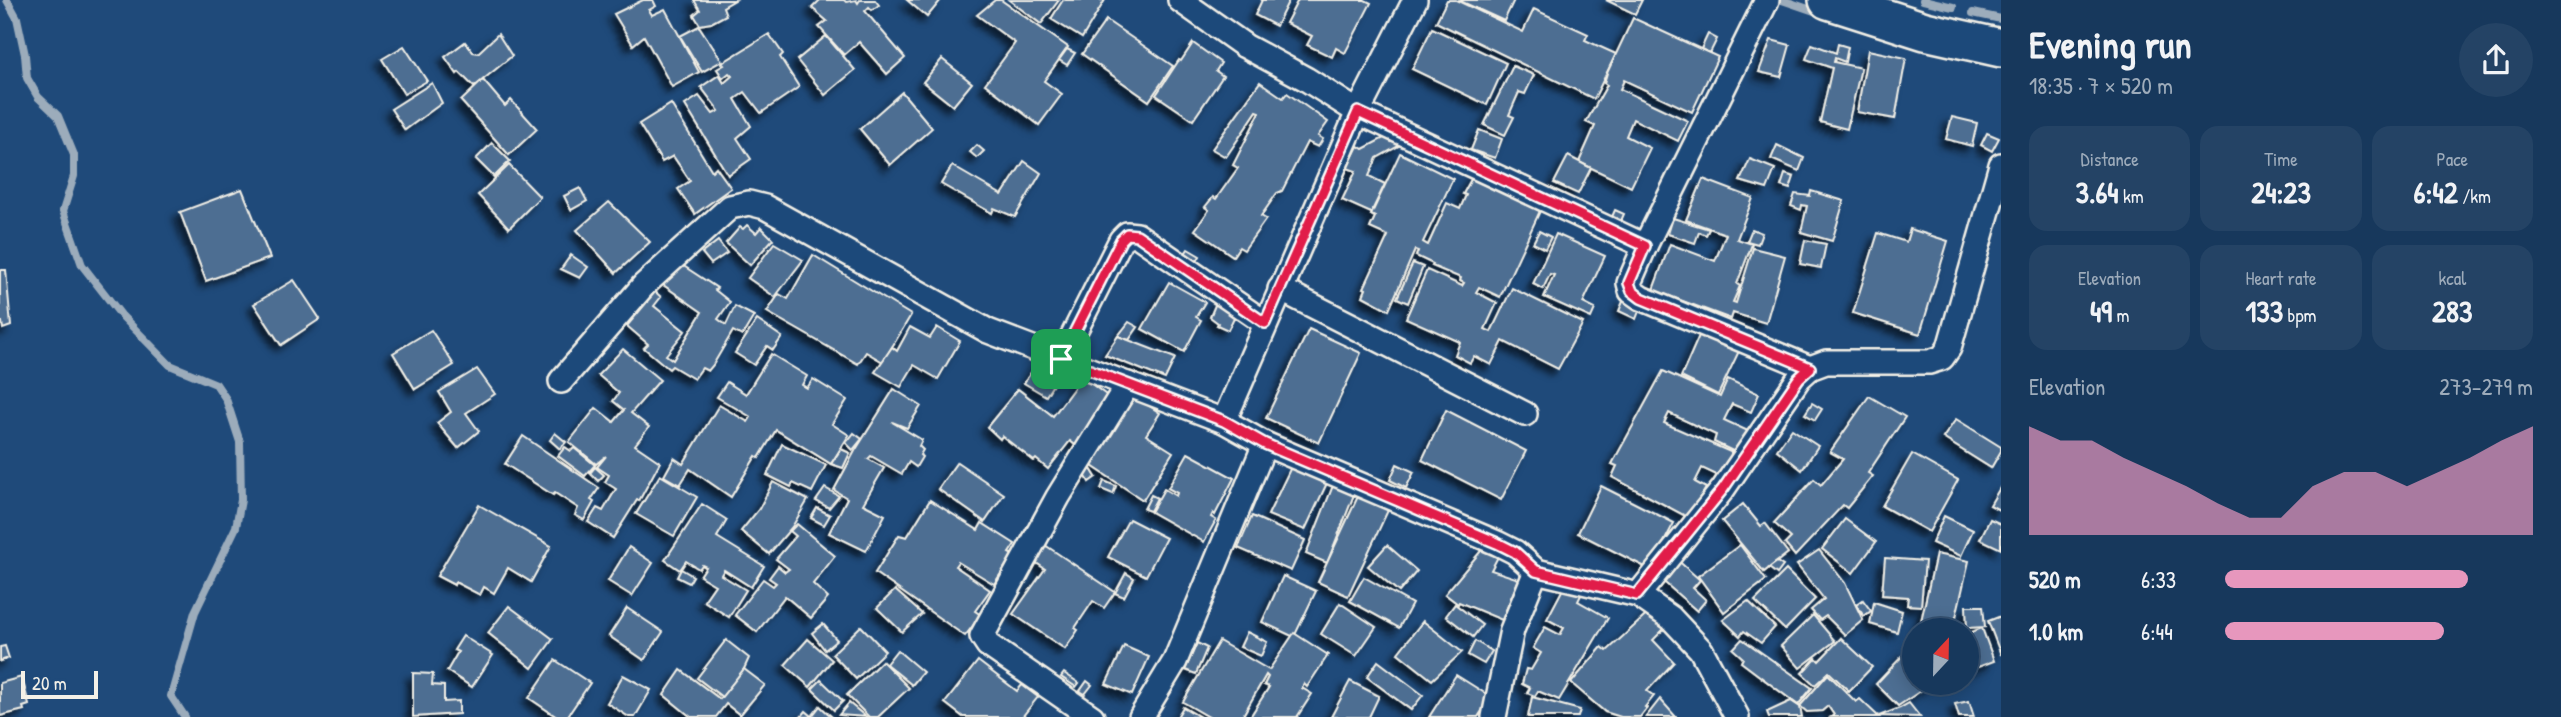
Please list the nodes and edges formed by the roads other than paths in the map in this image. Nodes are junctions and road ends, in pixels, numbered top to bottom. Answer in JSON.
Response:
{"nodes":[{"id":1,"x":1180,"y":0,"type":"edge"},
{"id":2,"x":1415,"y":0,"type":"edge"},
{"id":3,"x":1767,"y":0,"type":"edge"},
{"id":4,"x":1828,"y":0,"type":"edge"},
{"id":5,"x":2001,"y":48,"type":"edge"},
{"id":6,"x":1358,"y":112,"type":"junction"},
{"id":7,"x":2001,"y":165,"type":"edge"},
{"id":8,"x":1645,"y":246,"type":"junction"},
{"id":9,"x":1280,"y":289,"type":"junction"},
{"id":10,"x":1265,"y":323,"type":"junction"},
{"id":11,"x":1061,"y":359,"type":"junction"},
{"id":12,"x":1810,"y":368,"type":"junction"},
{"id":13,"x":561,"y":380,"type":"dead end"},
{"id":14,"x":1128,"y":384,"type":"junction"},
{"id":15,"x":1525,"y":414,"type":"dead end"},
{"id":16,"x":1224,"y":421,"type":"junction"},
{"id":17,"x":1265,"y":444,"type":"junction"},
{"id":18,"x":1536,"y":571,"type":"junction"},
{"id":19,"x":1637,"y":595,"type":"junction"},
{"id":20,"x":1091,"y":717,"type":"edge"},
{"id":21,"x":1141,"y":717,"type":"edge"},
{"id":22,"x":1494,"y":717,"type":"edge"},
{"id":23,"x":1737,"y":717,"type":"edge"}],
"edges":[{"from":1,"to":6,"type":"street"},
{"from":2,"to":6,"type":"street"},
{"from":3,"to":8,"type":"street"},
{"from":4,"to":5,"type":"main road"},
{"from":6,"to":8,"type":"street"},
{"from":6,"to":9,"type":"street"},
{"from":7,"to":12,"type":"street"},
{"from":8,"to":12,"type":"street"},
{"from":9,"to":10,"type":"street"},
{"from":9,"to":15,"type":"street"},
{"from":10,"to":11,"type":"street"},
{"from":10,"to":16,"type":"street"},
{"from":11,"to":13,"type":"street"},
{"from":11,"to":14,"type":"street"},
{"from":12,"to":19,"type":"street"},
{"from":14,"to":16,"type":"street"},
{"from":14,"to":20,"type":"street"},
{"from":16,"to":17,"type":"street"},
{"from":17,"to":18,"type":"street"},
{"from":17,"to":21,"type":"street"},
{"from":18,"to":19,"type":"street"},
{"from":18,"to":22,"type":"street"},
{"from":19,"to":23,"type":"street"}]}
